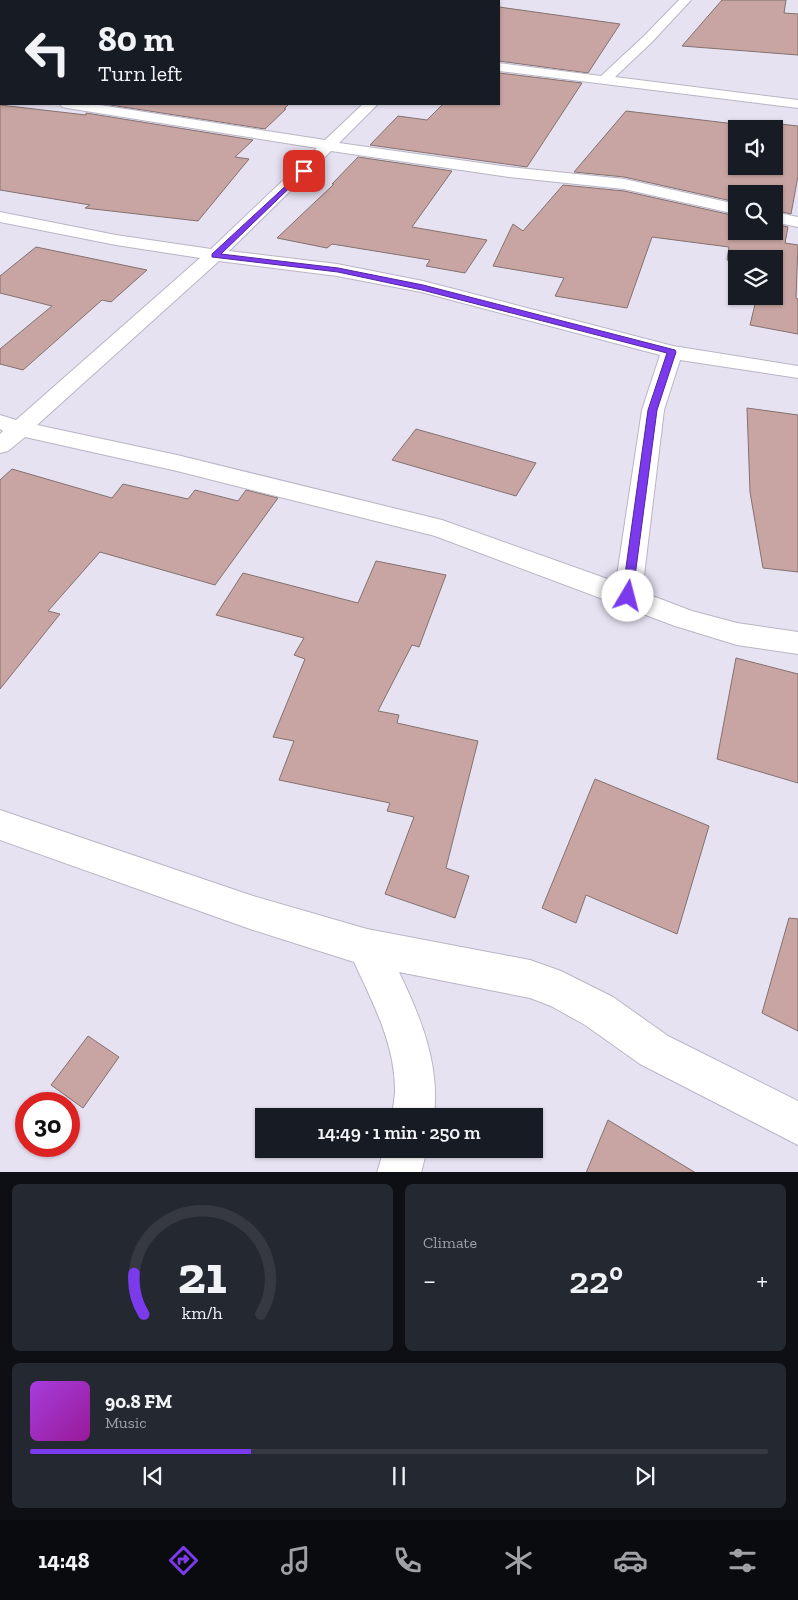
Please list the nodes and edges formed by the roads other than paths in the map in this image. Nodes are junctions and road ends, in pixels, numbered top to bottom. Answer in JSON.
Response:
{"nodes":[{"id":1,"x":685,"y":0,"type":"edge"},
{"id":2,"x":500,"y":67,"type":"edge"},
{"id":3,"x":604,"y":80,"type":"junction"},
{"id":4,"x":798,"y":104,"type":"edge"},
{"id":5,"x":73,"y":105,"type":"edge"},
{"id":6,"x":371,"y":105,"type":"edge"},
{"id":7,"x":330,"y":145,"type":"junction"},
{"id":8,"x":728,"y":206,"type":"edge"},
{"id":9,"x":0,"y":217,"type":"edge"},
{"id":10,"x":783,"y":219,"type":"edge"},
{"id":11,"x":798,"y":222,"type":"edge"},
{"id":12,"x":215,"y":256,"type":"junction"},
{"id":13,"x":672,"y":352,"type":"junction"},
{"id":14,"x":798,"y":372,"type":"edge"},
{"id":15,"x":11,"y":425,"type":"edge"},
{"id":16,"x":0,"y":446,"type":"edge"},
{"id":17,"x":628,"y":596,"type":"junction"},
{"id":18,"x":798,"y":643,"type":"edge"},
{"id":19,"x":0,"y":825,"type":"edge"},
{"id":20,"x":367,"y":947,"type":"junction"},
{"id":21,"x":415,"y":1108,"type":"edge"},
{"id":22,"x":798,"y":1124,"type":"edge"},
{"id":23,"x":403,"y":1158,"type":"edge"},
{"id":24,"x":399,"y":1172,"type":"edge"}],
"edges":[{"from":1,"to":3,"type":"street"},
{"from":2,"to":3,"type":"street"},
{"from":3,"to":4,"type":"street"},
{"from":5,"to":7,"type":"street"},
{"from":6,"to":7,"type":"street"},
{"from":7,"to":8,"type":"street"},
{"from":7,"to":12,"type":"street"},
{"from":9,"to":12,"type":"street"},
{"from":10,"to":11,"type":"street"},
{"from":12,"to":13,"type":"street"},
{"from":12,"to":15,"type":"street"},
{"from":13,"to":14,"type":"street"},
{"from":13,"to":17,"type":"street"},
{"from":15,"to":16,"type":"street"},
{"from":15,"to":17,"type":"street"},
{"from":17,"to":18,"type":"street"},
{"from":19,"to":20,"type":"street"},
{"from":20,"to":21,"type":"street"},
{"from":20,"to":22,"type":"street"},
{"from":23,"to":24,"type":"street"}]}
